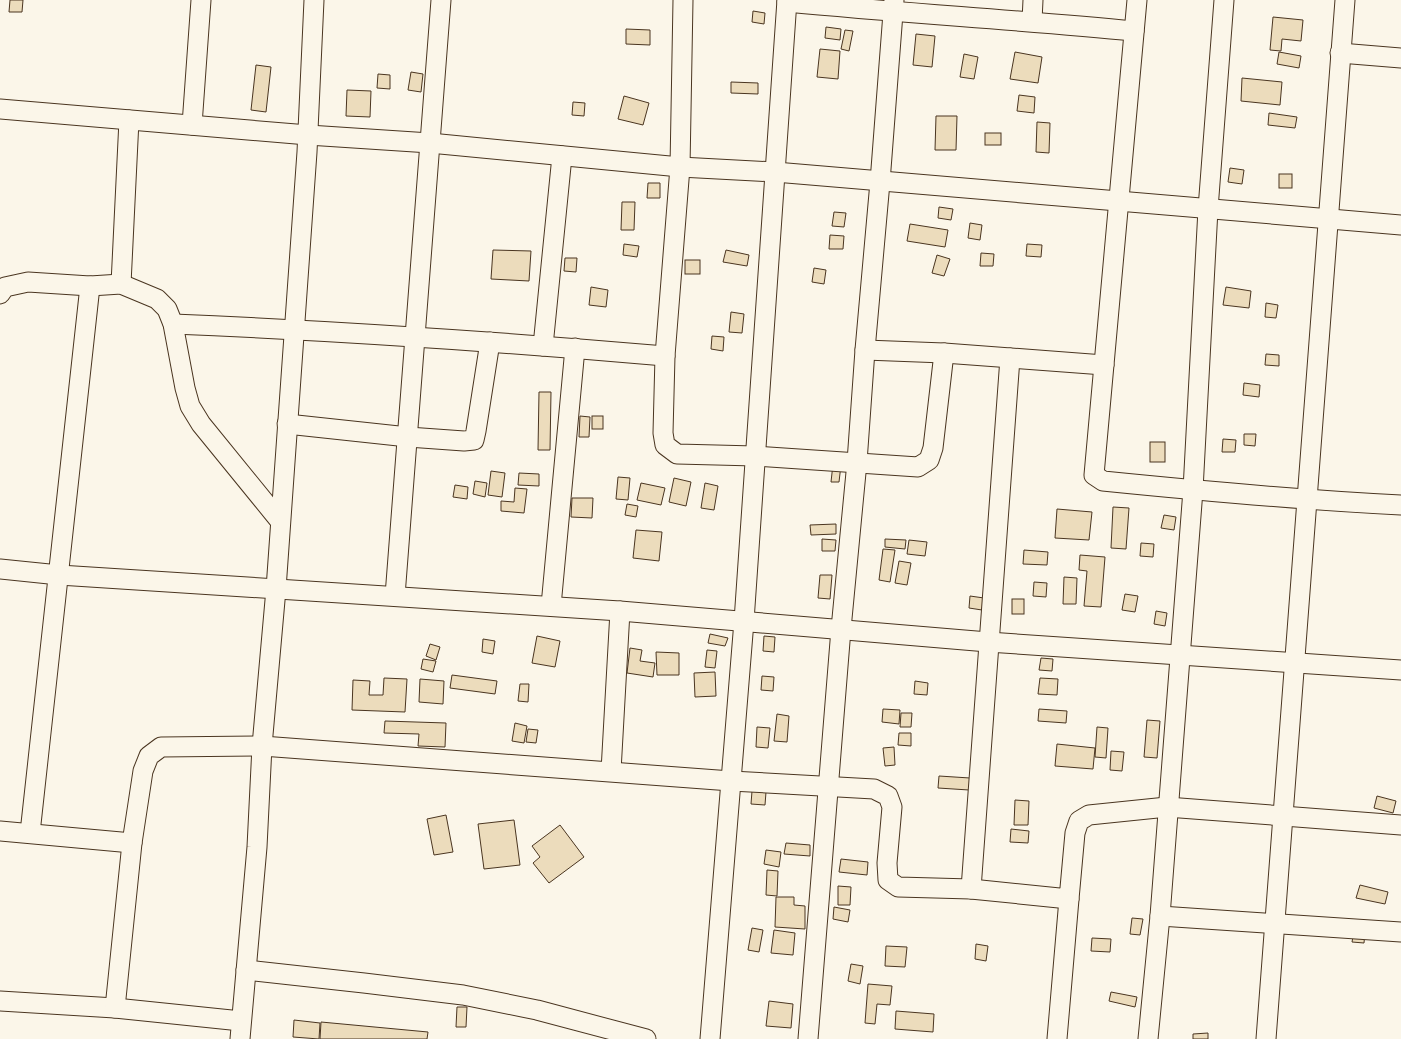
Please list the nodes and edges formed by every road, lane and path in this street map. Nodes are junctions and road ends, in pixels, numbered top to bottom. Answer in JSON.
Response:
{"nodes":[{"id":1,"x":201,"y":0,"type":"edge"},
{"id":2,"x":314,"y":0,"type":"edge"},
{"id":3,"x":441,"y":0,"type":"edge"},
{"id":4,"x":684,"y":0,"type":"edge"},
{"id":5,"x":1034,"y":0,"type":"edge"},
{"id":6,"x":1137,"y":0,"type":"edge"},
{"id":7,"x":1224,"y":0,"type":"edge"},
{"id":8,"x":1344,"y":0,"type":"edge"},
{"id":9,"x":787,"y":1,"type":"edge"},
{"id":10,"x":894,"y":6,"type":"edge"},
{"id":11,"x":963,"y":8,"type":"edge"},
{"id":12,"x":1032,"y":21,"type":"junction"},
{"id":13,"x":1134,"y":31,"type":"junction"},
{"id":14,"x":1340,"y":53,"type":"junction"},
{"id":15,"x":1401,"y":58,"type":"edge"},
{"id":16,"x":0,"y":109,"type":"edge"},
{"id":17,"x":129,"y":120,"type":"junction"},
{"id":18,"x":192,"y":126,"type":"junction"},
{"id":19,"x":308,"y":135,"type":"junction"},
{"id":20,"x":430,"y":144,"type":"junction"},
{"id":21,"x":562,"y":156,"type":"junction"},
{"id":22,"x":680,"y":167,"type":"junction"},
{"id":23,"x":775,"y":172,"type":"junction"},
{"id":24,"x":880,"y":182,"type":"junction"},
{"id":25,"x":1119,"y":200,"type":"junction"},
{"id":26,"x":1208,"y":209,"type":"junction"},
{"id":27,"x":1328,"y":220,"type":"junction"},
{"id":28,"x":1401,"y":225,"type":"edge"},
{"id":29,"x":121,"y":284,"type":"junction"},
{"id":30,"x":90,"y":286,"type":"junction"},
{"id":31,"x":0,"y":294,"type":"edge"},
{"id":32,"x":174,"y":324,"type":"junction"},
{"id":33,"x":294,"y":329,"type":"junction"},
{"id":34,"x":415,"y":338,"type":"junction"},
{"id":35,"x":490,"y":342,"type":"junction"},
{"id":36,"x":543,"y":346,"type":"junction"},
{"id":37,"x":575,"y":348,"type":"junction"},
{"id":38,"x":864,"y":350,"type":"junction"},
{"id":39,"x":944,"y":353,"type":"junction"},
{"id":40,"x":665,"y":356,"type":"junction"},
{"id":41,"x":1010,"y":358,"type":"junction"},
{"id":42,"x":1104,"y":365,"type":"junction"},
{"id":43,"x":287,"y":424,"type":"junction"},
{"id":44,"x":408,"y":437,"type":"junction"},
{"id":45,"x":756,"y":456,"type":"junction"},
{"id":46,"x":857,"y":462,"type":"junction"},
{"id":47,"x":1193,"y":490,"type":"junction"},
{"id":48,"x":1306,"y":500,"type":"junction"},
{"id":49,"x":1401,"y":505,"type":"edge"},
{"id":50,"x":280,"y":521,"type":"junction"},
{"id":51,"x":0,"y":569,"type":"edge"},
{"id":52,"x":59,"y":575,"type":"junction"},
{"id":53,"x":276,"y":589,"type":"junction"},
{"id":54,"x":395,"y":596,"type":"junction"},
{"id":55,"x":551,"y":606,"type":"junction"},
{"id":56,"x":620,"y":611,"type":"junction"},
{"id":57,"x":744,"y":621,"type":"junction"},
{"id":58,"x":841,"y":629,"type":"junction"},
{"id":59,"x":988,"y":642,"type":"junction"},
{"id":60,"x":1180,"y":654,"type":"junction"},
{"id":61,"x":1294,"y":662,"type":"junction"},
{"id":62,"x":1401,"y":670,"type":"edge"},
{"id":63,"x":262,"y":746,"type":"junction"},
{"id":64,"x":611,"y":771,"type":"junction"},
{"id":65,"x":731,"y":781,"type":"junction"},
{"id":66,"x":829,"y":788,"type":"junction"},
{"id":67,"x":1167,"y":808,"type":"junction"},
{"id":68,"x":1282,"y":815,"type":"junction"},
{"id":69,"x":1401,"y":825,"type":"edge"},
{"id":70,"x":0,"y":831,"type":"edge"},
{"id":71,"x":30,"y":833,"type":"junction"},
{"id":72,"x":132,"y":843,"type":"junction"},
{"id":73,"x":971,"y":889,"type":"junction"},
{"id":74,"x":1069,"y":899,"type":"junction"},
{"id":75,"x":1160,"y":916,"type":"junction"},
{"id":76,"x":1274,"y":922,"type":"junction"},
{"id":77,"x":1401,"y":932,"type":"edge"},
{"id":78,"x":246,"y":970,"type":"junction"},
{"id":79,"x":0,"y":1001,"type":"edge"},
{"id":80,"x":115,"y":1008,"type":"junction"},
{"id":81,"x":240,"y":1030,"type":"edge"},
{"id":82,"x":646,"y":1039,"type":"edge"},
{"id":83,"x":710,"y":1039,"type":"edge"},
{"id":84,"x":808,"y":1039,"type":"edge"},
{"id":85,"x":1057,"y":1039,"type":"edge"},
{"id":86,"x":1148,"y":1039,"type":"edge"},
{"id":87,"x":1266,"y":1039,"type":"edge"}],
"edges":[{"from":1,"to":18,"type":"street"},
{"from":2,"to":19,"type":"street"},
{"from":3,"to":20,"type":"street"},
{"from":4,"to":22,"type":"street"},
{"from":5,"to":12,"type":"street"},
{"from":6,"to":13,"type":"street"},
{"from":7,"to":26,"type":"street"},
{"from":8,"to":14,"type":"street"},
{"from":9,"to":10,"type":"street"},
{"from":9,"to":23,"type":"street"},
{"from":10,"to":11,"type":"street"},
{"from":10,"to":24,"type":"street"},
{"from":11,"to":12,"type":"street"},
{"from":12,"to":13,"type":"street"},
{"from":13,"to":25,"type":"street"},
{"from":14,"to":15,"type":"street"},
{"from":14,"to":27,"type":"street"},
{"from":16,"to":17,"type":"street"},
{"from":17,"to":18,"type":"street"},
{"from":17,"to":29,"type":"street"},
{"from":18,"to":19,"type":"street"},
{"from":19,"to":20,"type":"street"},
{"from":19,"to":33,"type":"street"},
{"from":20,"to":21,"type":"street"},
{"from":20,"to":34,"type":"street"},
{"from":21,"to":22,"type":"street"},
{"from":21,"to":36,"type":"street"},
{"from":22,"to":23,"type":"street"},
{"from":22,"to":40,"type":"street"},
{"from":23,"to":24,"type":"street"},
{"from":23,"to":45,"type":"street"},
{"from":24,"to":25,"type":"street"},
{"from":24,"to":38,"type":"street"},
{"from":25,"to":26,"type":"street"},
{"from":25,"to":42,"type":"street"},
{"from":26,"to":27,"type":"street"},
{"from":26,"to":47,"type":"street"},
{"from":27,"to":28,"type":"street"},
{"from":27,"to":48,"type":"street"},
{"from":29,"to":30,"type":"street"},
{"from":29,"to":32,"type":"street"},
{"from":30,"to":31,"type":"street"},
{"from":30,"to":52,"type":"street"},
{"from":32,"to":33,"type":"street"},
{"from":32,"to":50,"type":"street"},
{"from":33,"to":34,"type":"street"},
{"from":33,"to":43,"type":"street"},
{"from":34,"to":35,"type":"street"},
{"from":34,"to":44,"type":"street"},
{"from":35,"to":36,"type":"street"},
{"from":35,"to":44,"type":"street"},
{"from":36,"to":37,"type":"street"},
{"from":37,"to":40,"type":"street"},
{"from":37,"to":55,"type":"street"},
{"from":38,"to":39,"type":"street"},
{"from":38,"to":46,"type":"street"},
{"from":39,"to":41,"type":"street"},
{"from":39,"to":46,"type":"street"},
{"from":40,"to":45,"type":"street"},
{"from":41,"to":42,"type":"street"},
{"from":41,"to":59,"type":"street"},
{"from":42,"to":47,"type":"street"},
{"from":43,"to":44,"type":"street"},
{"from":43,"to":50,"type":"street"},
{"from":44,"to":54,"type":"street"},
{"from":45,"to":46,"type":"street"},
{"from":45,"to":57,"type":"street"},
{"from":46,"to":58,"type":"street"},
{"from":47,"to":48,"type":"street"},
{"from":47,"to":60,"type":"street"},
{"from":48,"to":49,"type":"street"},
{"from":48,"to":61,"type":"street"},
{"from":50,"to":53,"type":"street"},
{"from":51,"to":52,"type":"street"},
{"from":52,"to":53,"type":"street"},
{"from":52,"to":71,"type":"street"},
{"from":53,"to":54,"type":"street"},
{"from":53,"to":63,"type":"street"},
{"from":54,"to":55,"type":"street"},
{"from":55,"to":56,"type":"street"},
{"from":56,"to":57,"type":"street"},
{"from":56,"to":64,"type":"street"},
{"from":57,"to":58,"type":"street"},
{"from":57,"to":65,"type":"street"},
{"from":58,"to":59,"type":"street"},
{"from":58,"to":66,"type":"street"},
{"from":59,"to":60,"type":"street"},
{"from":59,"to":73,"type":"street"},
{"from":60,"to":61,"type":"street"},
{"from":60,"to":67,"type":"street"},
{"from":61,"to":62,"type":"street"},
{"from":61,"to":68,"type":"street"},
{"from":63,"to":64,"type":"street"},
{"from":63,"to":72,"type":"street"},
{"from":63,"to":78,"type":"street"},
{"from":64,"to":65,"type":"street"},
{"from":65,"to":66,"type":"street"},
{"from":65,"to":83,"type":"street"},
{"from":66,"to":73,"type":"street"},
{"from":66,"to":84,"type":"street"},
{"from":67,"to":68,"type":"street"},
{"from":67,"to":74,"type":"street"},
{"from":67,"to":75,"type":"street"},
{"from":68,"to":69,"type":"street"},
{"from":68,"to":76,"type":"street"},
{"from":70,"to":71,"type":"street"},
{"from":71,"to":72,"type":"street"},
{"from":72,"to":80,"type":"street"},
{"from":73,"to":74,"type":"street"},
{"from":74,"to":85,"type":"street"},
{"from":75,"to":76,"type":"street"},
{"from":75,"to":86,"type":"street"},
{"from":76,"to":77,"type":"street"},
{"from":76,"to":87,"type":"street"},
{"from":78,"to":81,"type":"street"},
{"from":78,"to":82,"type":"street"},
{"from":79,"to":80,"type":"street"},
{"from":80,"to":81,"type":"street"}]}
